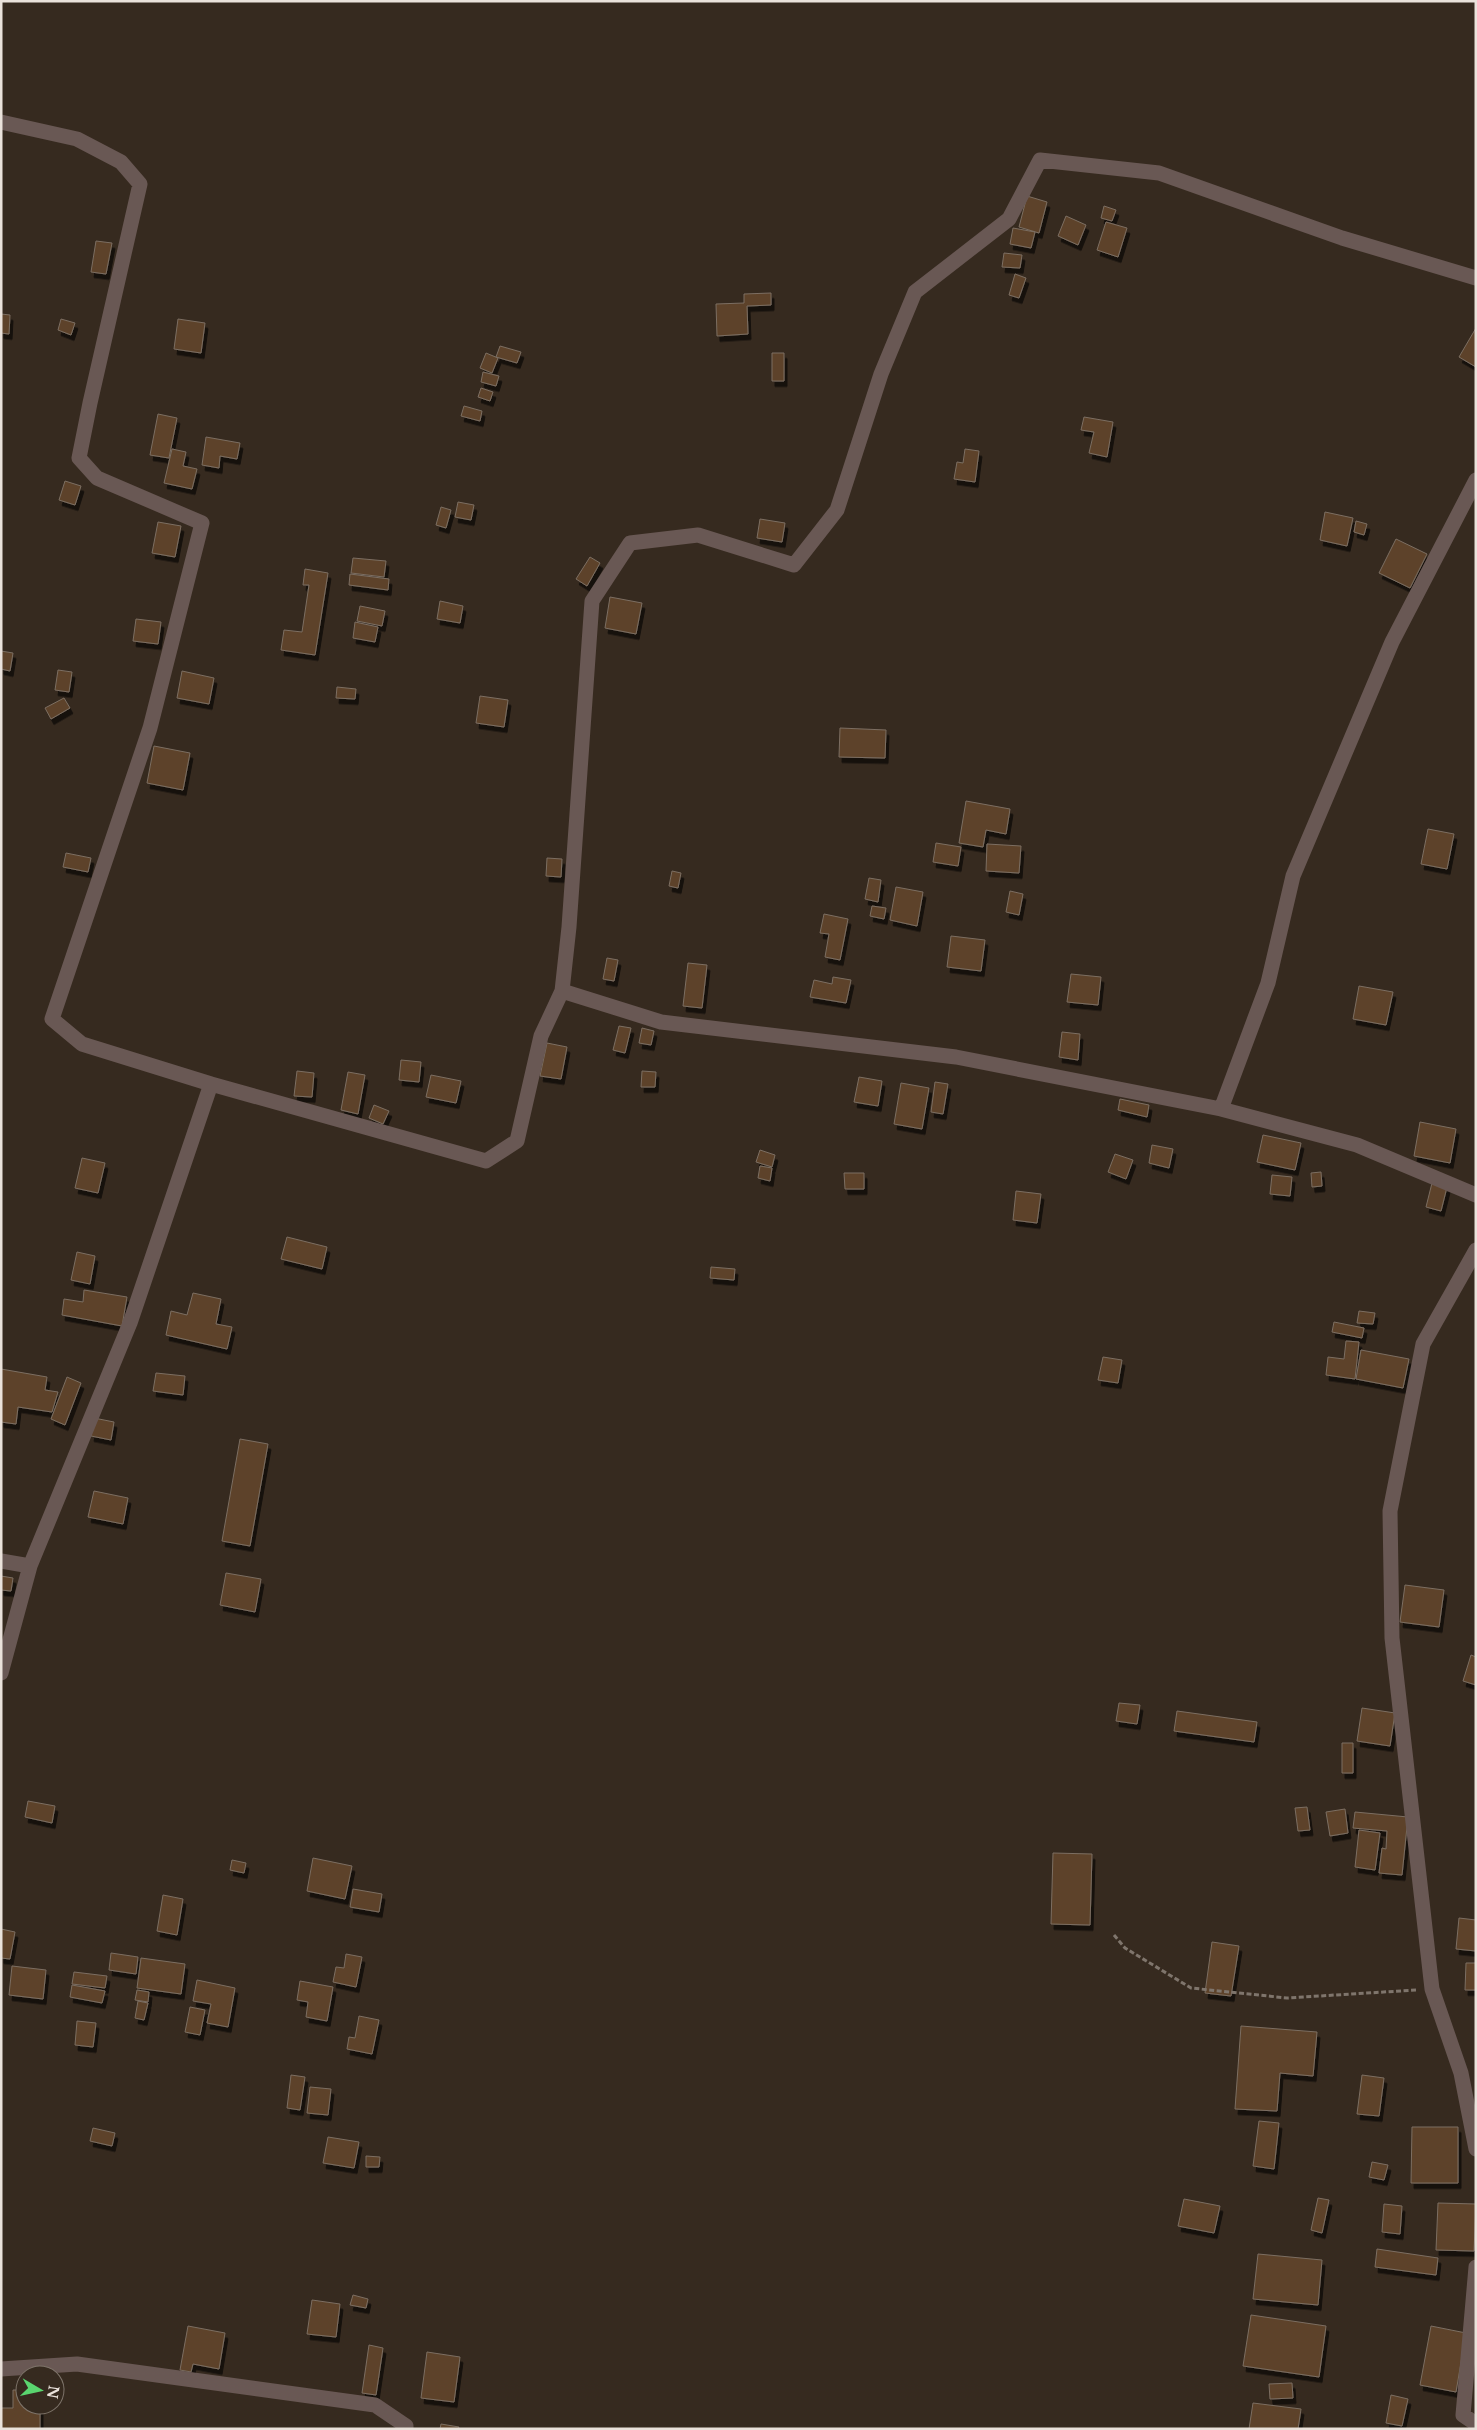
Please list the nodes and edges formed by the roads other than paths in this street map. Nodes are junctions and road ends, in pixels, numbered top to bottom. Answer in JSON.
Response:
{"nodes":[{"id":1,"x":1,"y":122,"type":"edge"},
{"id":2,"x":1476,"y":278,"type":"edge"},
{"id":3,"x":1476,"y":480,"type":"edge"},
{"id":4,"x":562,"y":991,"type":"junction"},
{"id":5,"x":211,"y":1084,"type":"junction"},
{"id":6,"x":1221,"y":1109,"type":"junction"},
{"id":7,"x":1476,"y":1195,"type":"edge"},
{"id":8,"x":1476,"y":1250,"type":"edge"},
{"id":9,"x":1,"y":1561,"type":"edge"},
{"id":10,"x":30,"y":1566,"type":"junction"},
{"id":11,"x":1,"y":1673,"type":"edge"},
{"id":12,"x":1476,"y":2150,"type":"edge"},
{"id":13,"x":1476,"y":2267,"type":"edge"},
{"id":14,"x":1,"y":2369,"type":"edge"},
{"id":15,"x":1476,"y":2424,"type":"edge"},
{"id":16,"x":406,"y":2429,"type":"edge"}],
"edges":[{"from":1,"to":5,"type":"street"},
{"from":2,"to":4,"type":"street"},
{"from":3,"to":6,"type":"street"},
{"from":4,"to":5,"type":"street"},
{"from":4,"to":6,"type":"street"},
{"from":5,"to":10,"type":"street"},
{"from":6,"to":7,"type":"street"},
{"from":8,"to":12,"type":"street"},
{"from":9,"to":10,"type":"street"},
{"from":10,"to":11,"type":"street"},
{"from":13,"to":15,"type":"street"},
{"from":14,"to":16,"type":"street"}]}
